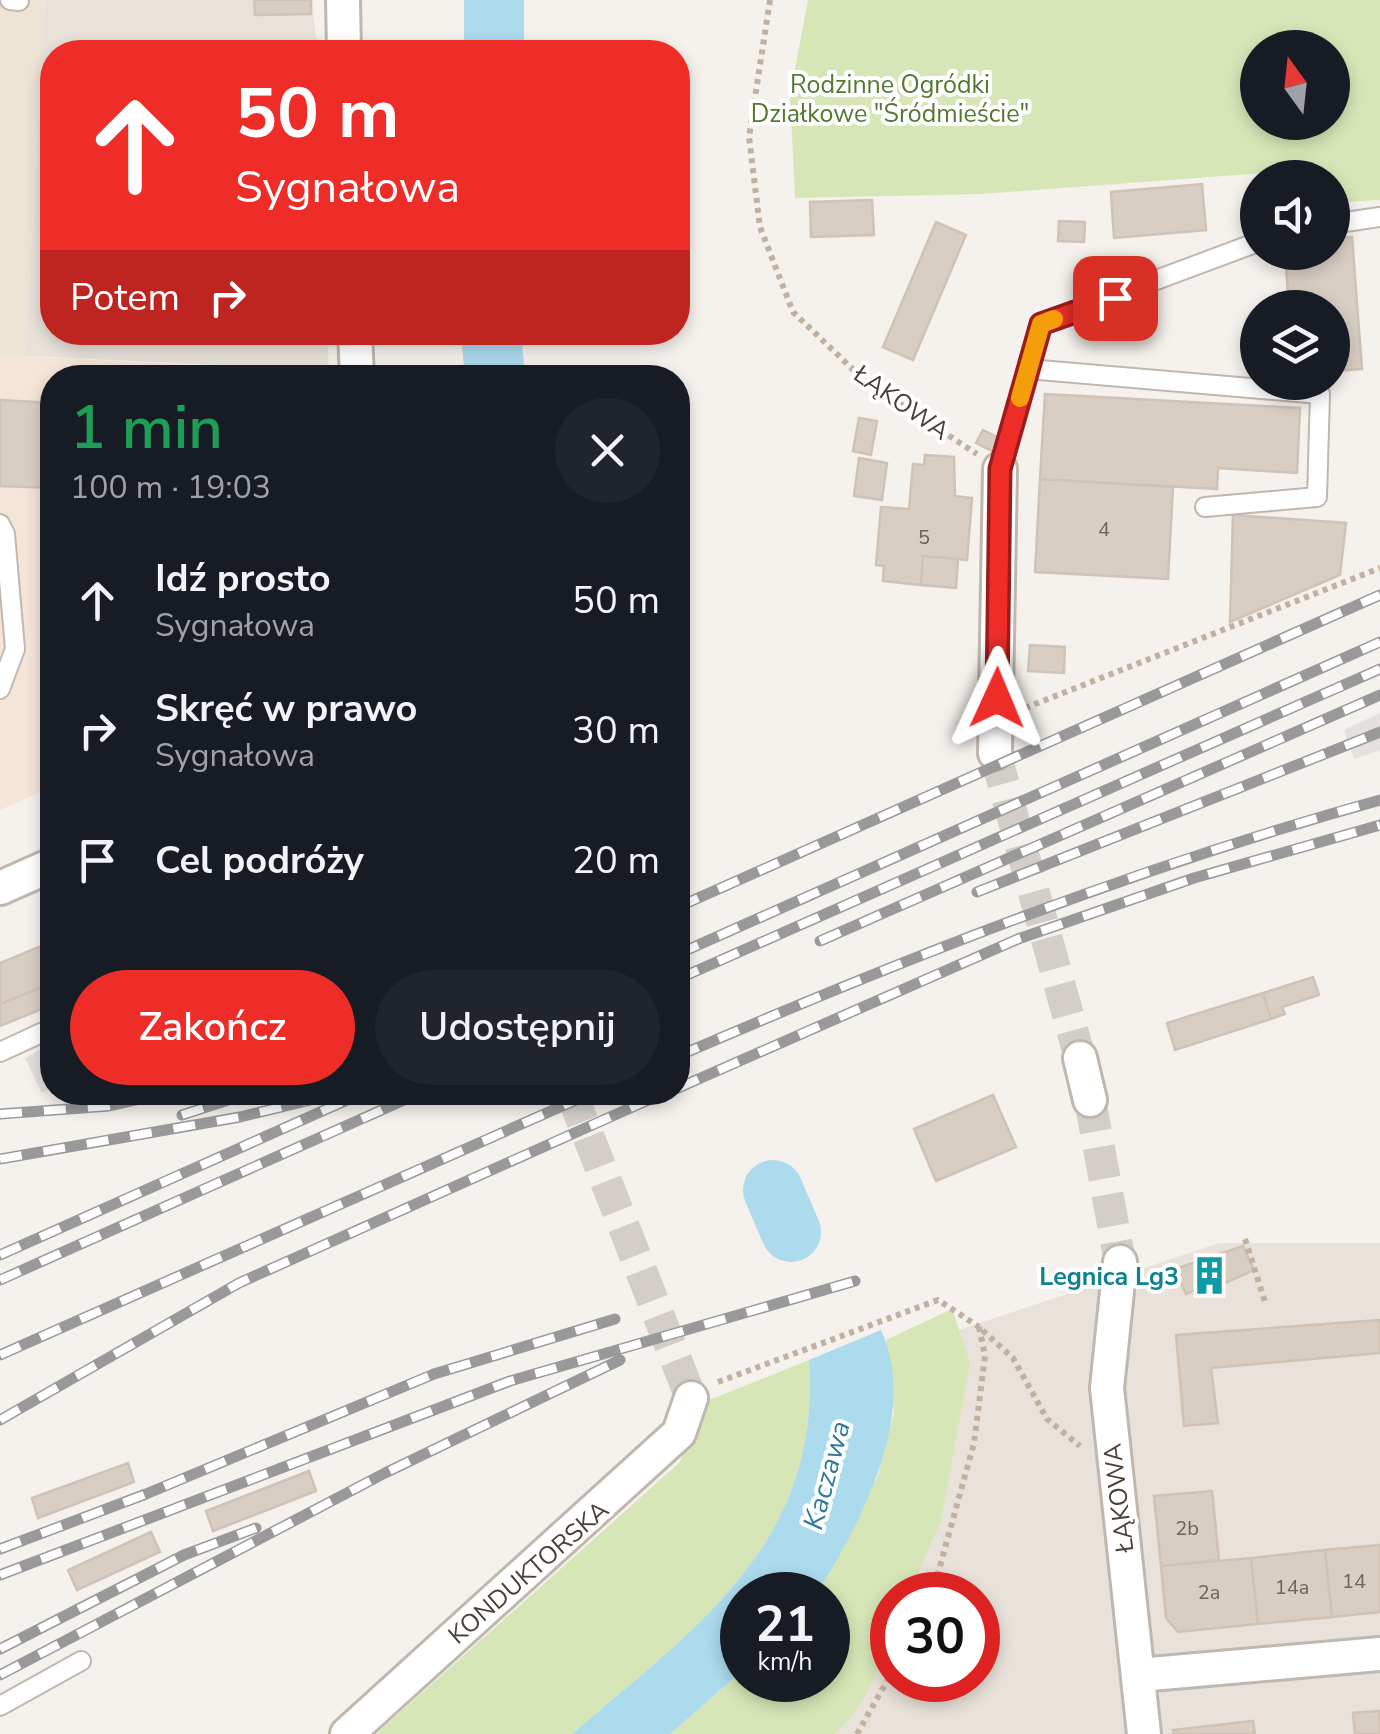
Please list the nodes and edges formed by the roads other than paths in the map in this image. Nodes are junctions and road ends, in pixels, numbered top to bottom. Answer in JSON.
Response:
{"nodes":[{"id":1,"x":10,"y":0,"type":"edge"},
{"id":2,"x":18,"y":0,"type":"edge"},
{"id":3,"x":343,"y":0,"type":"edge"},
{"id":4,"x":344,"y":40,"type":"edge"},
{"id":5,"x":1380,"y":217,"type":"edge"},
{"id":6,"x":1350,"y":221,"type":"edge"},
{"id":7,"x":1240,"y":249,"type":"edge"},
{"id":8,"x":1028,"y":368,"type":"junction"},
{"id":9,"x":1000,"y":469,"type":"joint"},
{"id":10,"x":1205,"y":506,"type":"dead end"},
{"id":11,"x":0,"y":524,"type":"edge"},
{"id":12,"x":0,"y":689,"type":"edge"},
{"id":13,"x":995,"y":753,"type":"tunnel mouth"},
{"id":14,"x":40,"y":871,"type":"edge"},
{"id":15,"x":0,"y":888,"type":"edge"},
{"id":16,"x":40,"y":1034,"type":"edge"},
{"id":17,"x":0,"y":1052,"type":"edge"},
{"id":18,"x":1080,"y":1058,"type":"tunnel mouth"},
{"id":19,"x":1090,"y":1100,"type":"tunnel mouth"},
{"id":20,"x":1120,"y":1262,"type":"tunnel mouth"},
{"id":21,"x":696,"y":1393,"type":"road end"},
{"id":22,"x":1380,"y":1654,"type":"edge"},
{"id":23,"x":80,"y":1660,"type":"dead end"},
{"id":24,"x":1139,"y":1675,"type":"junction"},
{"id":25,"x":0,"y":1706,"type":"edge"},
{"id":26,"x":347,"y":1734,"type":"edge"},
{"id":27,"x":1144,"y":1734,"type":"edge"}],
"edges":[{"from":1,"to":2,"type":"lane"},
{"from":3,"to":4,"type":"street"},
{"from":5,"to":6,"type":"lane"},
{"from":7,"to":8,"type":"lane"},
{"from":8,"to":9,"type":"lane"},
{"from":8,"to":10,"type":"lane"},
{"from":9,"to":13,"type":"street"},
{"from":11,"to":12,"type":"lane"},
{"from":14,"to":15,"type":"street"},
{"from":16,"to":17,"type":"lane"},
{"from":18,"to":19,"type":"street"},
{"from":20,"to":24,"type":"street","name":"ŁĄKOWA"},
{"from":21,"to":26,"type":"street","name":"KONDUKTORSKA"},
{"from":22,"to":24,"type":"street"},
{"from":23,"to":25,"type":"lane"},
{"from":24,"to":27,"type":"street","name":"ŁĄKOWA"}]}
